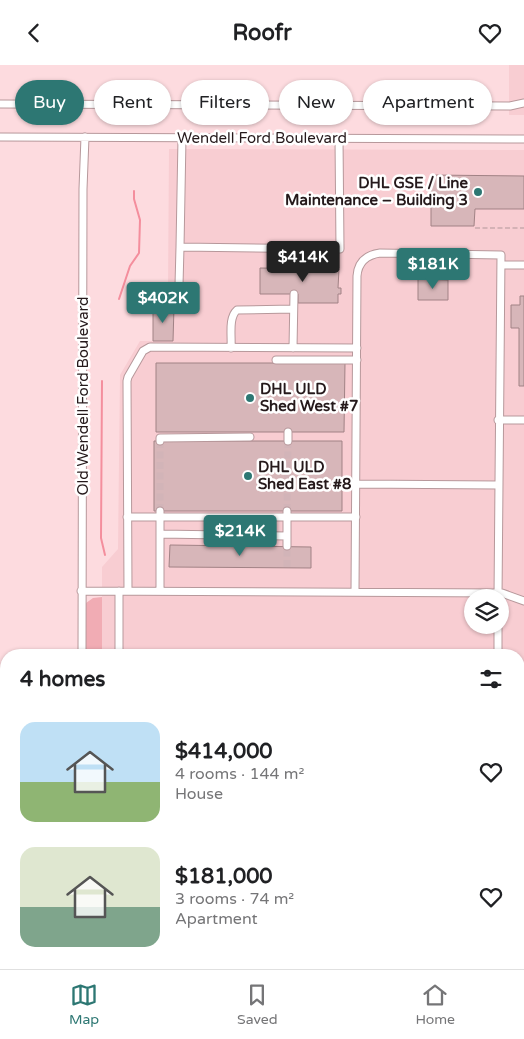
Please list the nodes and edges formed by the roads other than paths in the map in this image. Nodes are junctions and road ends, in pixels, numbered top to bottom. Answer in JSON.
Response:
{"nodes":[{"id":1,"x":524,"y":103,"type":"edge"},
{"id":2,"x":0,"y":104,"type":"edge"},
{"id":3,"x":0,"y":137,"type":"edge"},
{"id":4,"x":85,"y":137,"type":"junction"},
{"id":5,"x":182,"y":138,"type":"junction"},
{"id":6,"x":339,"y":138,"type":"junction"},
{"id":7,"x":524,"y":139,"type":"edge"},
{"id":8,"x":180,"y":247,"type":"junction"},
{"id":9,"x":500,"y":265,"type":"junction"},
{"id":10,"x":524,"y":265,"type":"edge"},
{"id":11,"x":179,"y":285,"type":"dead end"},
{"id":12,"x":294,"y":294,"type":"dead end"},
{"id":13,"x":294,"y":309,"type":"junction"},
{"id":14,"x":232,"y":348,"type":"junction"},
{"id":15,"x":293,"y":348,"type":"junction"},
{"id":16,"x":357,"y":348,"type":"junction"},
{"id":17,"x":276,"y":359,"type":"dead end"},
{"id":18,"x":357,"y":359,"type":"junction"},
{"id":19,"x":498,"y":420,"type":"junction"},
{"id":20,"x":524,"y":420,"type":"edge"},
{"id":21,"x":288,"y":432,"type":"dead end"},
{"id":22,"x":250,"y":437,"type":"dead end"},
{"id":23,"x":160,"y":441,"type":"dead end"},
{"id":24,"x":288,"y":441,"type":"tunnel mouth"},
{"id":25,"x":355,"y":484,"type":"junction"},
{"id":26,"x":498,"y":485,"type":"junction"},
{"id":27,"x":160,"y":514,"type":"junction"},
{"id":28,"x":287,"y":514,"type":"junction"},
{"id":29,"x":127,"y":517,"type":"junction"},
{"id":30,"x":356,"y":517,"type":"junction"},
{"id":31,"x":160,"y":534,"type":"junction"},
{"id":32,"x":287,"y":536,"type":"junction"},
{"id":33,"x":287,"y":546,"type":"tunnel mouth"},
{"id":34,"x":498,"y":589,"type":"edge"},
{"id":35,"x":82,"y":591,"type":"junction"},
{"id":36,"x":119,"y":591,"type":"junction"},
{"id":37,"x":128,"y":591,"type":"junction"},
{"id":38,"x":160,"y":591,"type":"junction"},
{"id":39,"x":355,"y":593,"type":"junction"},
{"id":40,"x":464,"y":595,"type":"edge"},
{"id":41,"x":509,"y":598,"type":"edge"},
{"id":42,"x":524,"y":601,"type":"edge"},
{"id":43,"x":498,"y":634,"type":"edge"},
{"id":44,"x":82,"y":649,"type":"edge"},
{"id":45,"x":119,"y":649,"type":"edge"},
{"id":46,"x":498,"y":649,"type":"edge"}],
"edges":[{"from":1,"to":2,"type":"street"},
{"from":3,"to":4,"type":"street","name":"Wendell Ford Boulevard"},
{"from":4,"to":5,"type":"street","name":"Wendell Ford Boulevard"},
{"from":4,"to":35,"type":"street","name":"Old Wendell Ford Boulevard"},
{"from":5,"to":6,"type":"street","name":"Wendell Ford Boulevard"},
{"from":5,"to":8,"type":"street"},
{"from":6,"to":7,"type":"street","name":"Wendell Ford Boulevard"},
{"from":6,"to":8,"type":"street"},
{"from":8,"to":11,"type":"street"},
{"from":9,"to":10,"type":"street"},
{"from":9,"to":16,"type":"street"},
{"from":9,"to":19,"type":"street"},
{"from":12,"to":13,"type":"street"},
{"from":13,"to":14,"type":"street"},
{"from":13,"to":15,"type":"street"},
{"from":14,"to":15,"type":"street"},
{"from":14,"to":29,"type":"street"},
{"from":15,"to":16,"type":"street"},
{"from":16,"to":18,"type":"street"},
{"from":17,"to":18,"type":"street"},
{"from":18,"to":25,"type":"street"},
{"from":19,"to":20,"type":"street"},
{"from":19,"to":26,"type":"street"},
{"from":21,"to":24,"type":"street"},
{"from":22,"to":23,"type":"street"},
{"from":25,"to":26,"type":"street"},
{"from":25,"to":30,"type":"street"},
{"from":26,"to":34,"type":"street"},
{"from":27,"to":28,"type":"street"},
{"from":27,"to":29,"type":"street"},
{"from":27,"to":31,"type":"street"},
{"from":28,"to":30,"type":"street"},
{"from":28,"to":32,"type":"street"},
{"from":29,"to":37,"type":"street"},
{"from":30,"to":39,"type":"street"},
{"from":31,"to":32,"type":"street"},
{"from":31,"to":38,"type":"street"},
{"from":32,"to":33,"type":"street"},
{"from":35,"to":36,"type":"street"},
{"from":35,"to":44,"type":"street","name":"Old Wendell Ford Boulevard"},
{"from":36,"to":37,"type":"street"},
{"from":36,"to":45,"type":"street"},
{"from":37,"to":38,"type":"street"},
{"from":38,"to":39,"type":"street"},
{"from":39,"to":40,"type":"street"},
{"from":41,"to":42,"type":"street"},
{"from":43,"to":46,"type":"street"}]}
